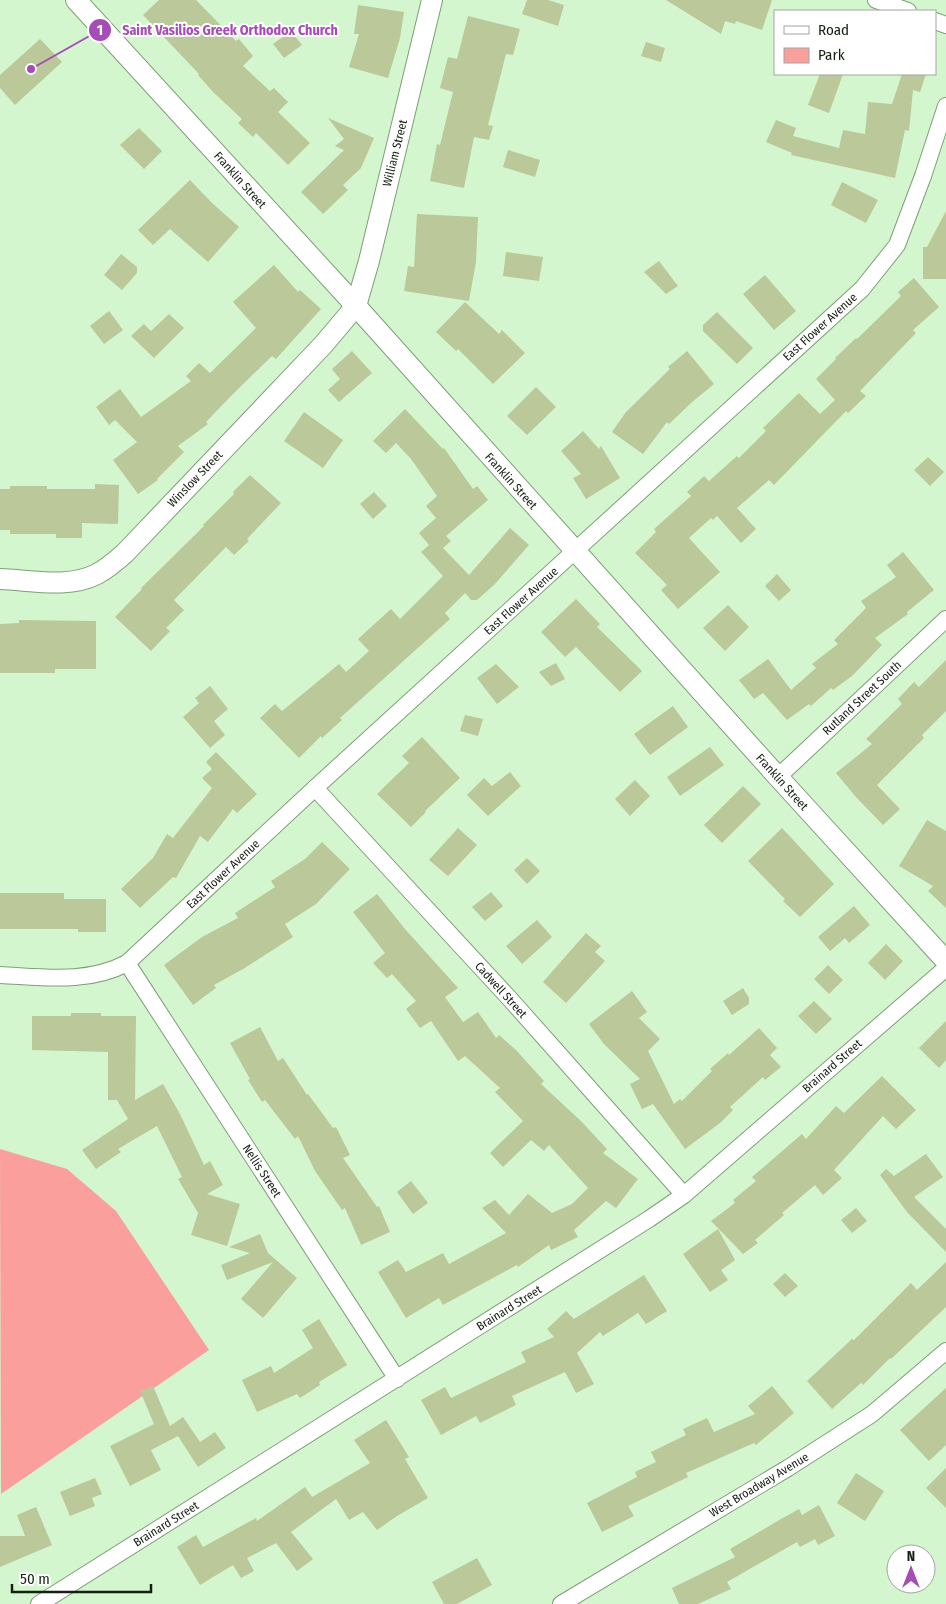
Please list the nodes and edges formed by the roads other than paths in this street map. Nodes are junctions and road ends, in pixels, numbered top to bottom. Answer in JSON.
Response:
{"nodes":[{"id":1,"x":76,"y":0,"type":"edge"},
{"id":2,"x":432,"y":0,"type":"edge"},
{"id":3,"x":876,"y":0,"type":"edge"},
{"id":4,"x":905,"y":10,"type":"edge"},
{"id":5,"x":946,"y":106,"type":"edge"},
{"id":6,"x":356,"y":306,"type":"junction"},
{"id":7,"x":575,"y":552,"type":"junction"},
{"id":8,"x":0,"y":579,"type":"edge"},
{"id":9,"x":946,"y":618,"type":"edge"},
{"id":10,"x":778,"y":777,"type":"junction"},
{"id":11,"x":315,"y":788,"type":"junction"},
{"id":12,"x":946,"y":961,"type":"edge"},
{"id":13,"x":127,"y":963,"type":"junction"},
{"id":14,"x":946,"y":968,"type":"edge"},
{"id":15,"x":0,"y":975,"type":"edge"},
{"id":16,"x":684,"y":1195,"type":"junction"},
{"id":17,"x":946,"y":1351,"type":"edge"},
{"id":18,"x":397,"y":1379,"type":"junction"},
{"id":19,"x":39,"y":1604,"type":"edge"},
{"id":20,"x":561,"y":1604,"type":"edge"}],
"edges":[{"from":1,"to":6,"type":"street","name":"Franklin Street"},
{"from":2,"to":6,"type":"street","name":"William Street"},
{"from":3,"to":4,"type":"street"},
{"from":5,"to":7,"type":"street","name":"East Flower Avenue"},
{"from":6,"to":7,"type":"street","name":"Franklin Street"},
{"from":6,"to":8,"type":"street","name":"Winslow Street"},
{"from":7,"to":10,"type":"street","name":"Franklin Street"},
{"from":7,"to":11,"type":"street","name":"East Flower Avenue"},
{"from":9,"to":10,"type":"street","name":"Rutland Street South"},
{"from":10,"to":12,"type":"street","name":"Franklin Street"},
{"from":11,"to":13,"type":"street","name":"East Flower Avenue"},
{"from":11,"to":16,"type":"street","name":"Cadwell Street"},
{"from":13,"to":15,"type":"street","name":"East Flower Avenue"},
{"from":13,"to":18,"type":"street","name":"Nellis Street"},
{"from":14,"to":16,"type":"street","name":"Brainard Street"},
{"from":16,"to":18,"type":"street","name":"Brainard Street"},
{"from":17,"to":20,"type":"street","name":"West Broadway Avenue"},
{"from":18,"to":19,"type":"street","name":"Brainard Street"}]}
